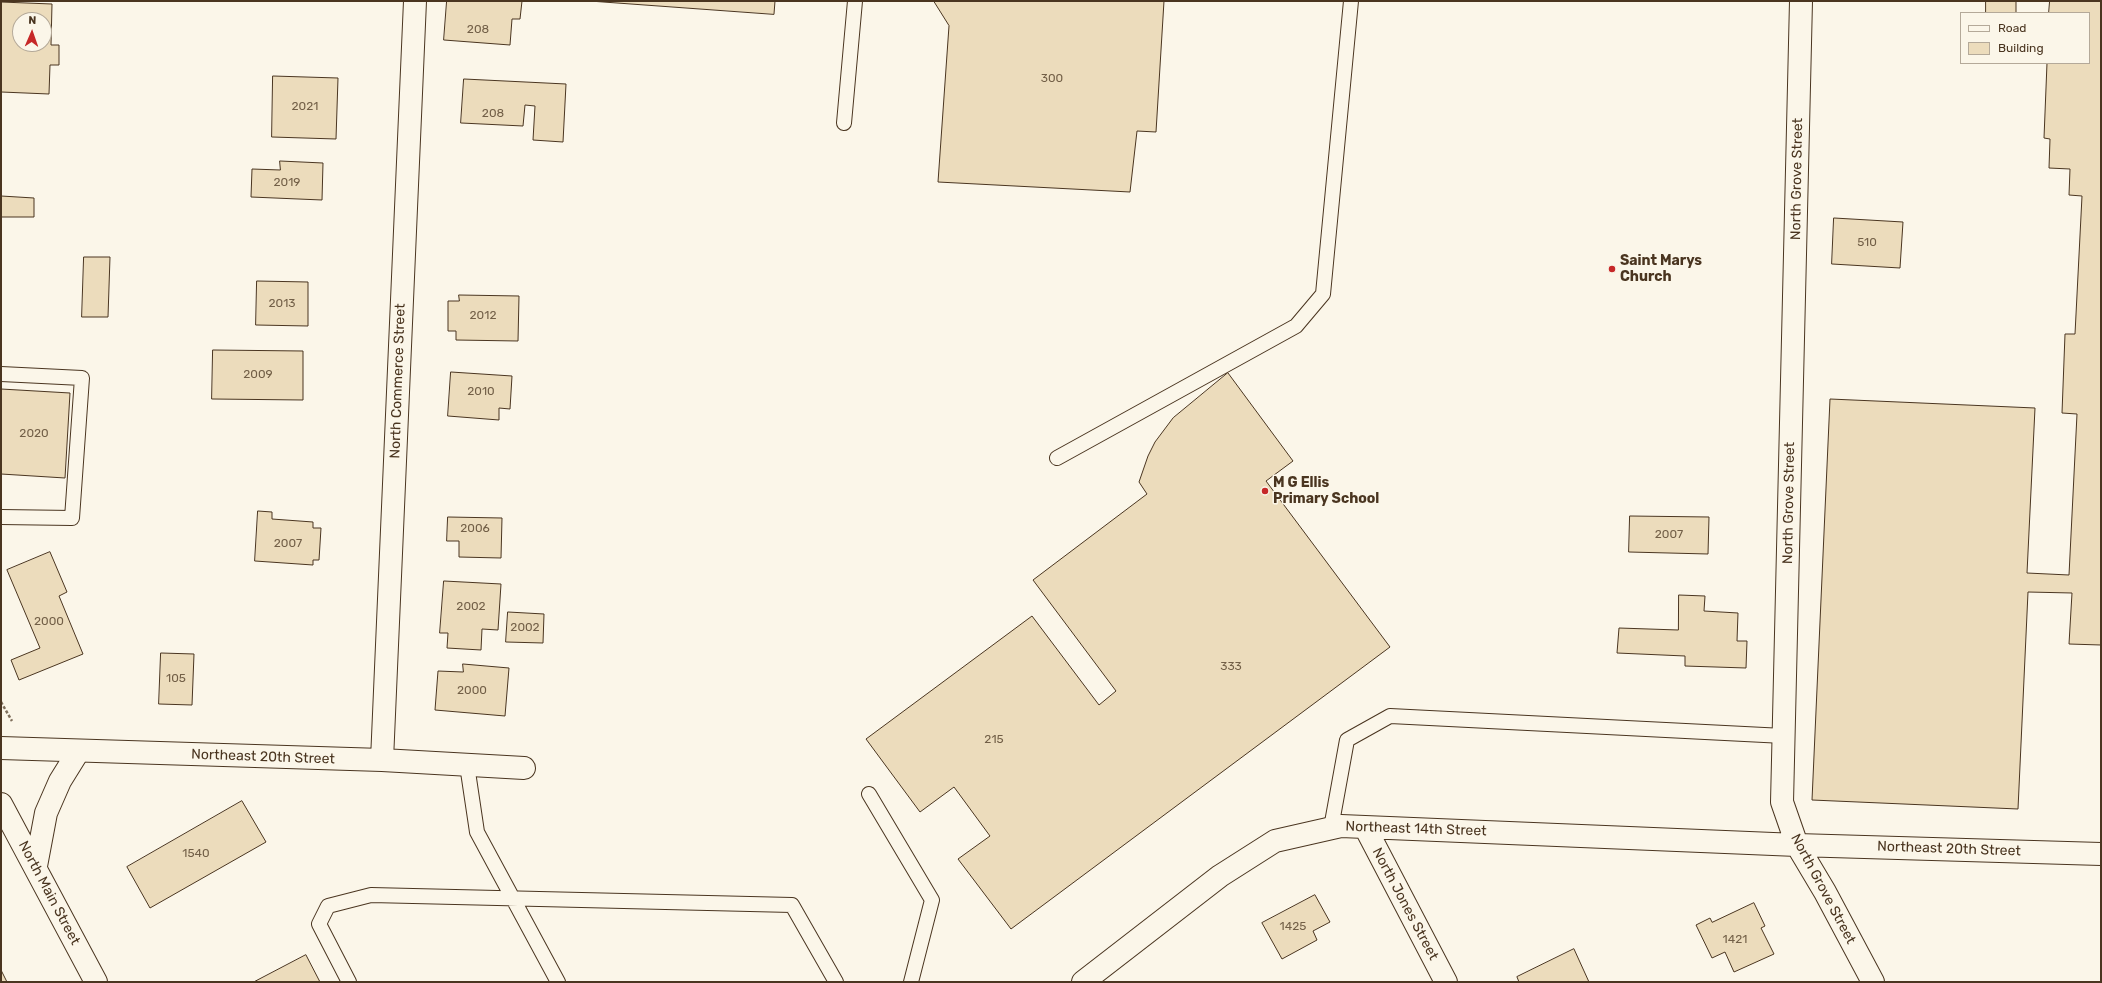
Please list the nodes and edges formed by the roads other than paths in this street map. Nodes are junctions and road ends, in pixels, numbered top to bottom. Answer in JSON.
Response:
{"nodes":[{"id":1,"x":415,"y":1,"type":"edge"},
{"id":2,"x":856,"y":1,"type":"edge"},
{"id":3,"x":1351,"y":1,"type":"edge"},
{"id":4,"x":1802,"y":1,"type":"edge"},
{"id":5,"x":844,"y":123,"type":"dead end"},
{"id":6,"x":1,"y":374,"type":"edge"},
{"id":7,"x":1057,"y":458,"type":"dead end"},
{"id":8,"x":1,"y":517,"type":"edge"},
{"id":9,"x":1784,"y":736,"type":"junction"},
{"id":10,"x":1,"y":748,"type":"edge"},
{"id":11,"x":78,"y":752,"type":"junction"},
{"id":12,"x":382,"y":760,"type":"junction"},
{"id":13,"x":467,"y":765,"type":"junction"},
{"id":14,"x":524,"y":768,"type":"dead end"},
{"id":15,"x":869,"y":794,"type":"dead end"},
{"id":16,"x":1,"y":804,"type":"edge"},
{"id":17,"x":1365,"y":827,"type":"junction"},
{"id":18,"x":1331,"y":828,"type":"junction"},
{"id":19,"x":1797,"y":845,"type":"junction"},
{"id":20,"x":2101,"y":854,"type":"edge"},
{"id":21,"x":36,"y":866,"type":"junction"},
{"id":22,"x":512,"y":897,"type":"junction"},
{"id":23,"x":96,"y":982,"type":"edge"},
{"id":24,"x":349,"y":982,"type":"edge"},
{"id":25,"x":558,"y":982,"type":"edge"},
{"id":26,"x":836,"y":982,"type":"edge"},
{"id":27,"x":911,"y":982,"type":"edge"},
{"id":28,"x":1083,"y":982,"type":"edge"},
{"id":29,"x":1446,"y":982,"type":"edge"},
{"id":30,"x":1873,"y":982,"type":"edge"}],
"edges":[{"from":1,"to":12,"type":"street","name":"North Commerce Street"},
{"from":2,"to":5,"type":"lane"},
{"from":3,"to":7,"type":"lane"},
{"from":4,"to":9,"type":"street","name":"North Grove Street"},
{"from":6,"to":8,"type":"lane"},
{"from":9,"to":18,"type":"lane"},
{"from":9,"to":19,"type":"street","name":"North Grove Street"},
{"from":10,"to":11,"type":"street","name":"Northeast 20th Street"},
{"from":11,"to":12,"type":"street","name":"Northeast 20th Street"},
{"from":11,"to":21,"type":"street"},
{"from":12,"to":13,"type":"street","name":"Northeast 20th Street"},
{"from":13,"to":14,"type":"street","name":"Northeast 20th Street"},
{"from":13,"to":22,"type":"lane"},
{"from":15,"to":27,"type":"lane"},
{"from":16,"to":21,"type":"street","name":"North Main Street"},
{"from":17,"to":18,"type":"street","name":"Northeast 14th Street"},
{"from":17,"to":19,"type":"street","name":"Northeast 14th Street"},
{"from":17,"to":29,"type":"street","name":"North Jones Street"},
{"from":18,"to":28,"type":"street","name":"Northeast 14th Street"},
{"from":19,"to":20,"type":"street","name":"Northeast 20th Street"},
{"from":19,"to":30,"type":"street","name":"North Grove Street"},
{"from":21,"to":23,"type":"street","name":"North Main Street"},
{"from":22,"to":24,"type":"lane"},
{"from":22,"to":25,"type":"lane"},
{"from":22,"to":26,"type":"lane"}]}
